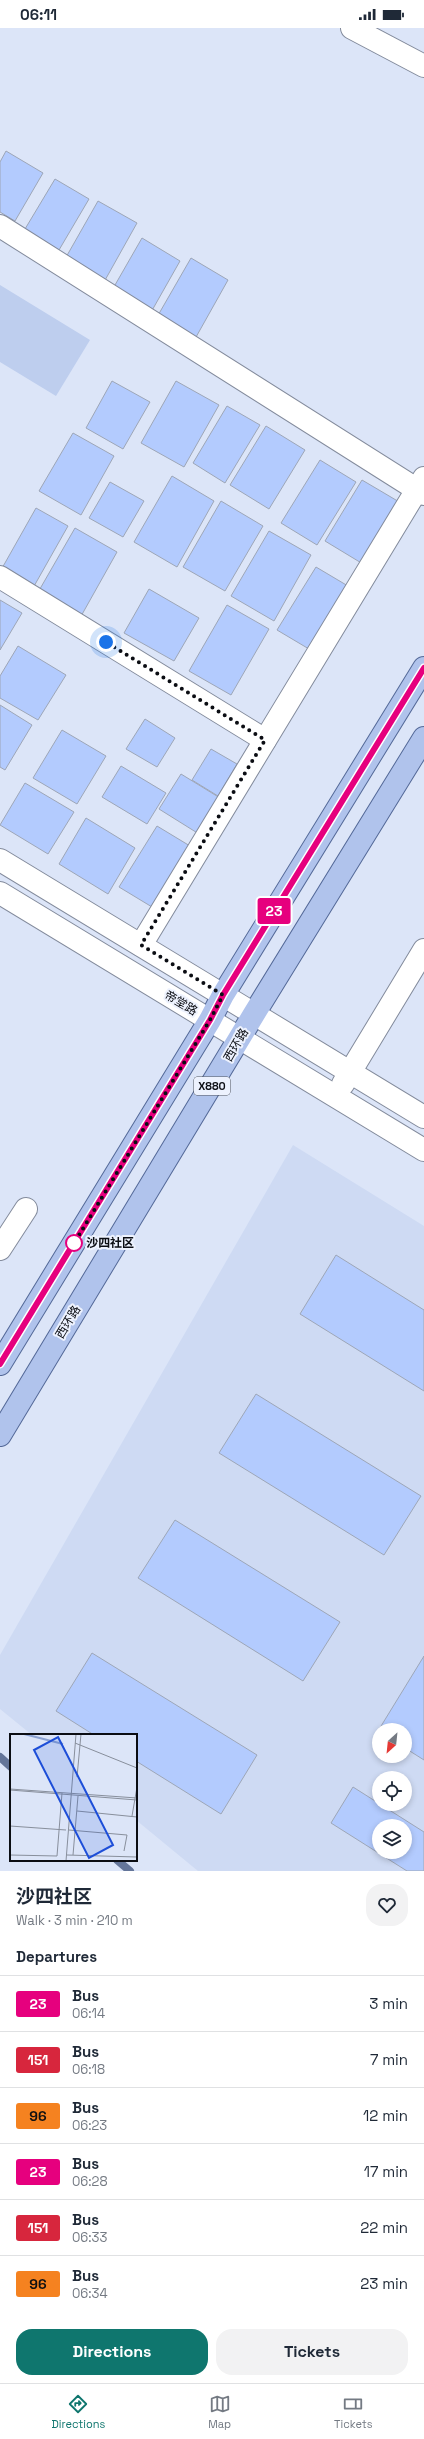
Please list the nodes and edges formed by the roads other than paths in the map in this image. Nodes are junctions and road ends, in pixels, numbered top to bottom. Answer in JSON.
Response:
{"nodes":[{"id":1,"x":352,"y":28,"type":"edge"},
{"id":2,"x":424,"y":66,"type":"edge"},
{"id":3,"x":0,"y":226,"type":"edge"},
{"id":4,"x":422,"y":488,"type":"edge"},
{"id":5,"x":0,"y":576,"type":"edge"},
{"id":6,"x":424,"y":668,"type":"edge"},
{"id":7,"x":424,"y":738,"type":"edge"},
{"id":8,"x":265,"y":740,"type":"junction"},
{"id":9,"x":0,"y":860,"type":"edge"},
{"id":10,"x":0,"y":893,"type":"edge"},
{"id":11,"x":141,"y":945,"type":"junction"},
{"id":12,"x":424,"y":950,"type":"edge"},
{"id":13,"x":223,"y":995,"type":"junction"},
{"id":14,"x":254,"y":1014,"type":"junction"},
{"id":15,"x":210,"y":1020,"type":"junction"},
{"id":16,"x":240,"y":1039,"type":"junction"},
{"id":17,"x":350,"y":1072,"type":"junction"},
{"id":18,"x":335,"y":1096,"type":"junction"},
{"id":19,"x":424,"y":1117,"type":"edge"},
{"id":20,"x":424,"y":1150,"type":"edge"},
{"id":21,"x":26,"y":1209,"type":"dead end"},
{"id":22,"x":0,"y":1249,"type":"edge"},
{"id":23,"x":0,"y":1364,"type":"edge"},
{"id":24,"x":0,"y":1435,"type":"edge"}],
"edges":[{"from":1,"to":2,"type":"street"},
{"from":3,"to":4,"type":"street"},
{"from":4,"to":8,"type":"street"},
{"from":5,"to":8,"type":"street"},
{"from":6,"to":13,"type":"main road","number":"X880"},
{"from":7,"to":14,"type":"main road","name":"西环路","number":"X880"},
{"from":8,"to":11,"type":"street"},
{"from":9,"to":11,"type":"street"},
{"from":10,"to":15,"type":"street","name":"帝堂路"},
{"from":11,"to":13,"type":"street"},
{"from":12,"to":17,"type":"street"},
{"from":13,"to":14,"type":"street"},
{"from":13,"to":15,"type":"main road","number":"X880"},
{"from":14,"to":16,"type":"main road","name":"西环路","number":"X880"},
{"from":14,"to":17,"type":"street"},
{"from":15,"to":16,"type":"street","name":"帝堂路"},
{"from":15,"to":23,"type":"main road","number":"X880"},
{"from":16,"to":18,"type":"street","name":"帝堂路"},
{"from":16,"to":24,"type":"main road","name":"西环路","number":"X880"},
{"from":17,"to":18,"type":"street"},
{"from":17,"to":19,"type":"street"},
{"from":18,"to":20,"type":"street","name":"帝堂路"},
{"from":21,"to":22,"type":"street"}]}
